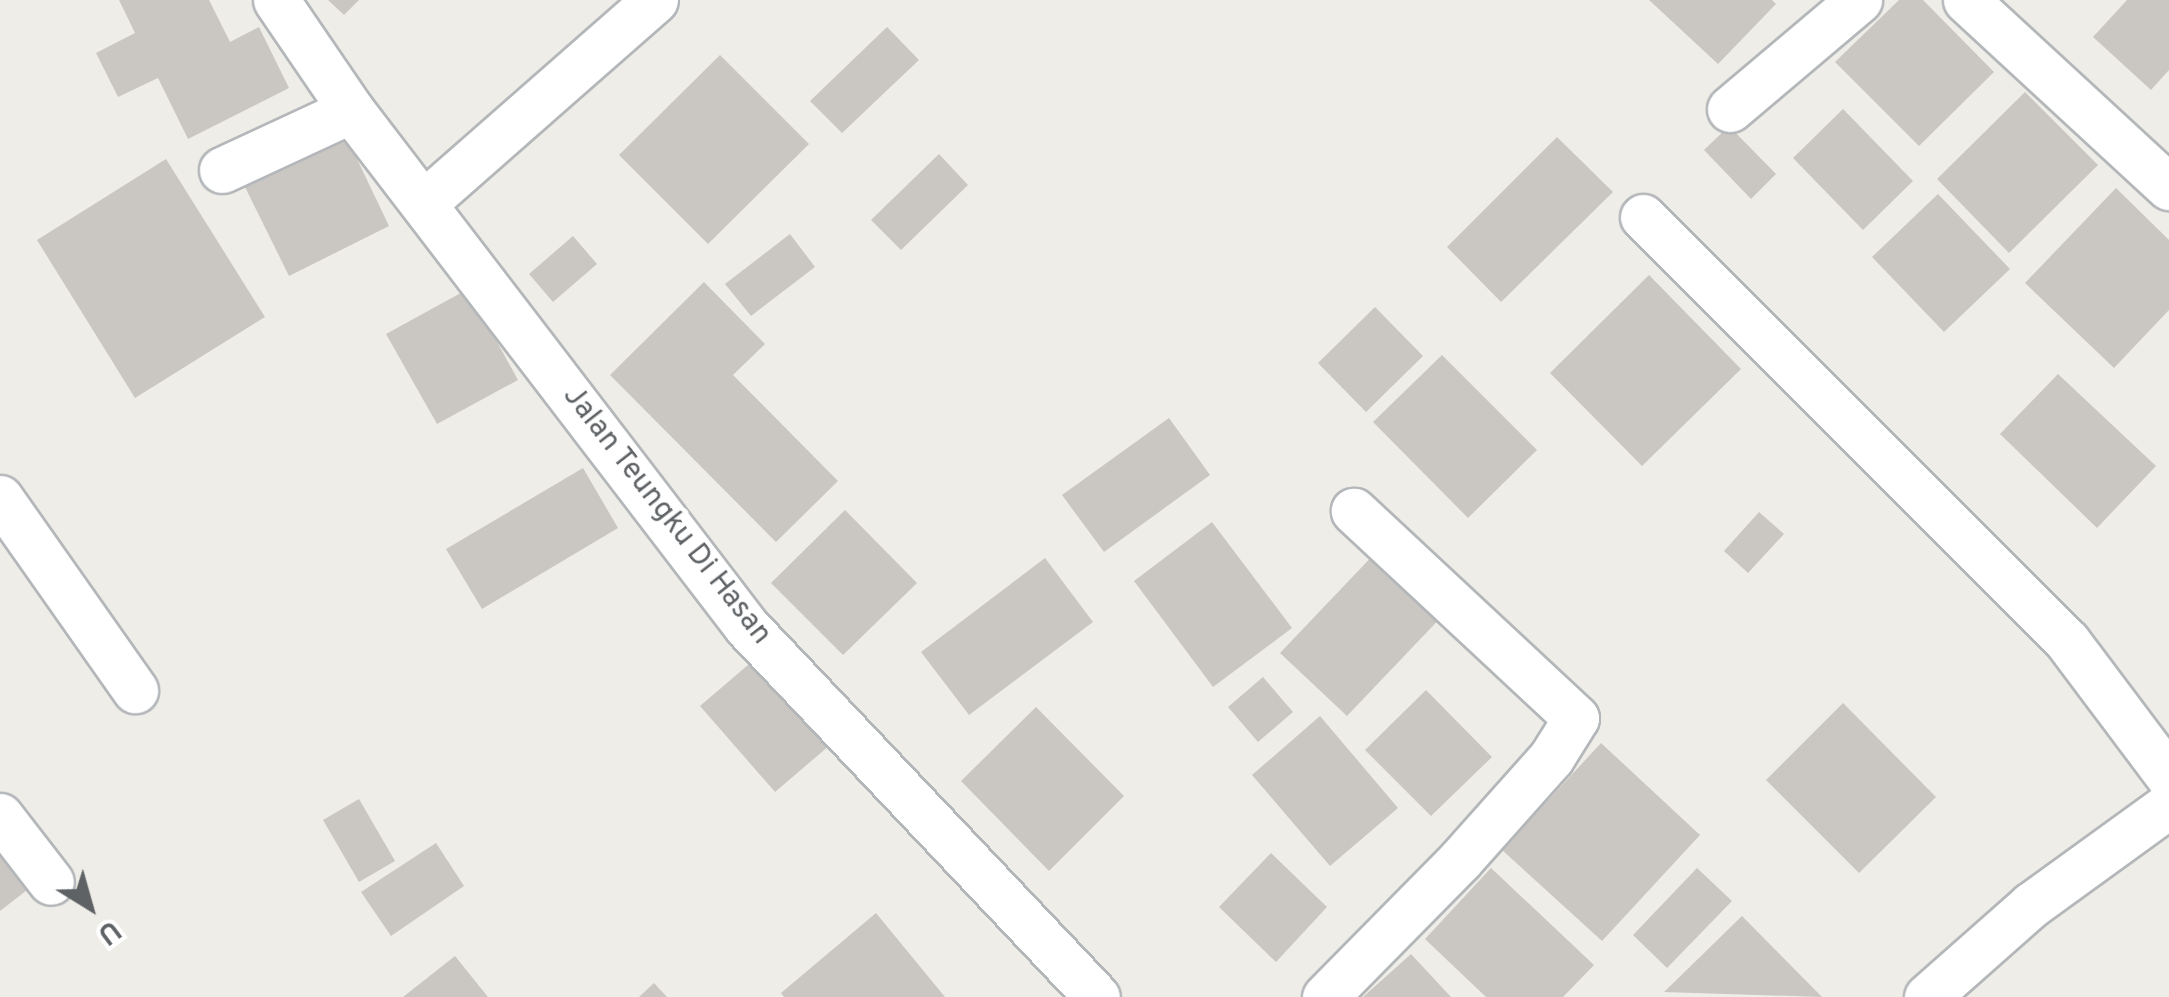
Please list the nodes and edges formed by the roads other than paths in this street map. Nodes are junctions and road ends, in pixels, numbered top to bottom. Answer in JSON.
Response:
{"nodes":[{"id":1,"x":276,"y":0,"type":"edge"},
{"id":2,"x":656,"y":0,"type":"edge"},
{"id":3,"x":1859,"y":0,"type":"edge"},
{"id":4,"x":1966,"y":0,"type":"edge"},
{"id":5,"x":1730,"y":109,"type":"dead end"},
{"id":6,"x":352,"y":110,"type":"junction"},
{"id":7,"x":222,"y":170,"type":"dead end"},
{"id":8,"x":2169,"y":187,"type":"edge"},
{"id":9,"x":426,"y":202,"type":"junction"},
{"id":10,"x":1642,"y":217,"type":"dead end"},
{"id":11,"x":0,"y":498,"type":"edge"},
{"id":12,"x":1354,"y":511,"type":"dead end"},
{"id":13,"x":135,"y":690,"type":"dead end"},
{"id":14,"x":2169,"y":777,"type":"edge"},
{"id":15,"x":2169,"y":805,"type":"edge"},
{"id":16,"x":0,"y":816,"type":"edge"},
{"id":17,"x":51,"y":882,"type":"dead end"},
{"id":18,"x":1097,"y":997,"type":"edge"},
{"id":19,"x":1326,"y":997,"type":"edge"},
{"id":20,"x":1927,"y":997,"type":"edge"}],
"edges":[{"from":1,"to":6,"type":"street","name":"Jalan Teungku Di Hasan"},
{"from":2,"to":9,"type":"street"},
{"from":3,"to":5,"type":"street"},
{"from":4,"to":8,"type":"street"},
{"from":6,"to":7,"type":"street"},
{"from":6,"to":9,"type":"street","name":"Jalan Teungku Di Hasan"},
{"from":9,"to":18,"type":"street","name":"Jalan Teungku Di Hasan"},
{"from":10,"to":14,"type":"street"},
{"from":11,"to":13,"type":"street"},
{"from":12,"to":19,"type":"street"},
{"from":15,"to":20,"type":"street"},
{"from":16,"to":17,"type":"street"}]}
